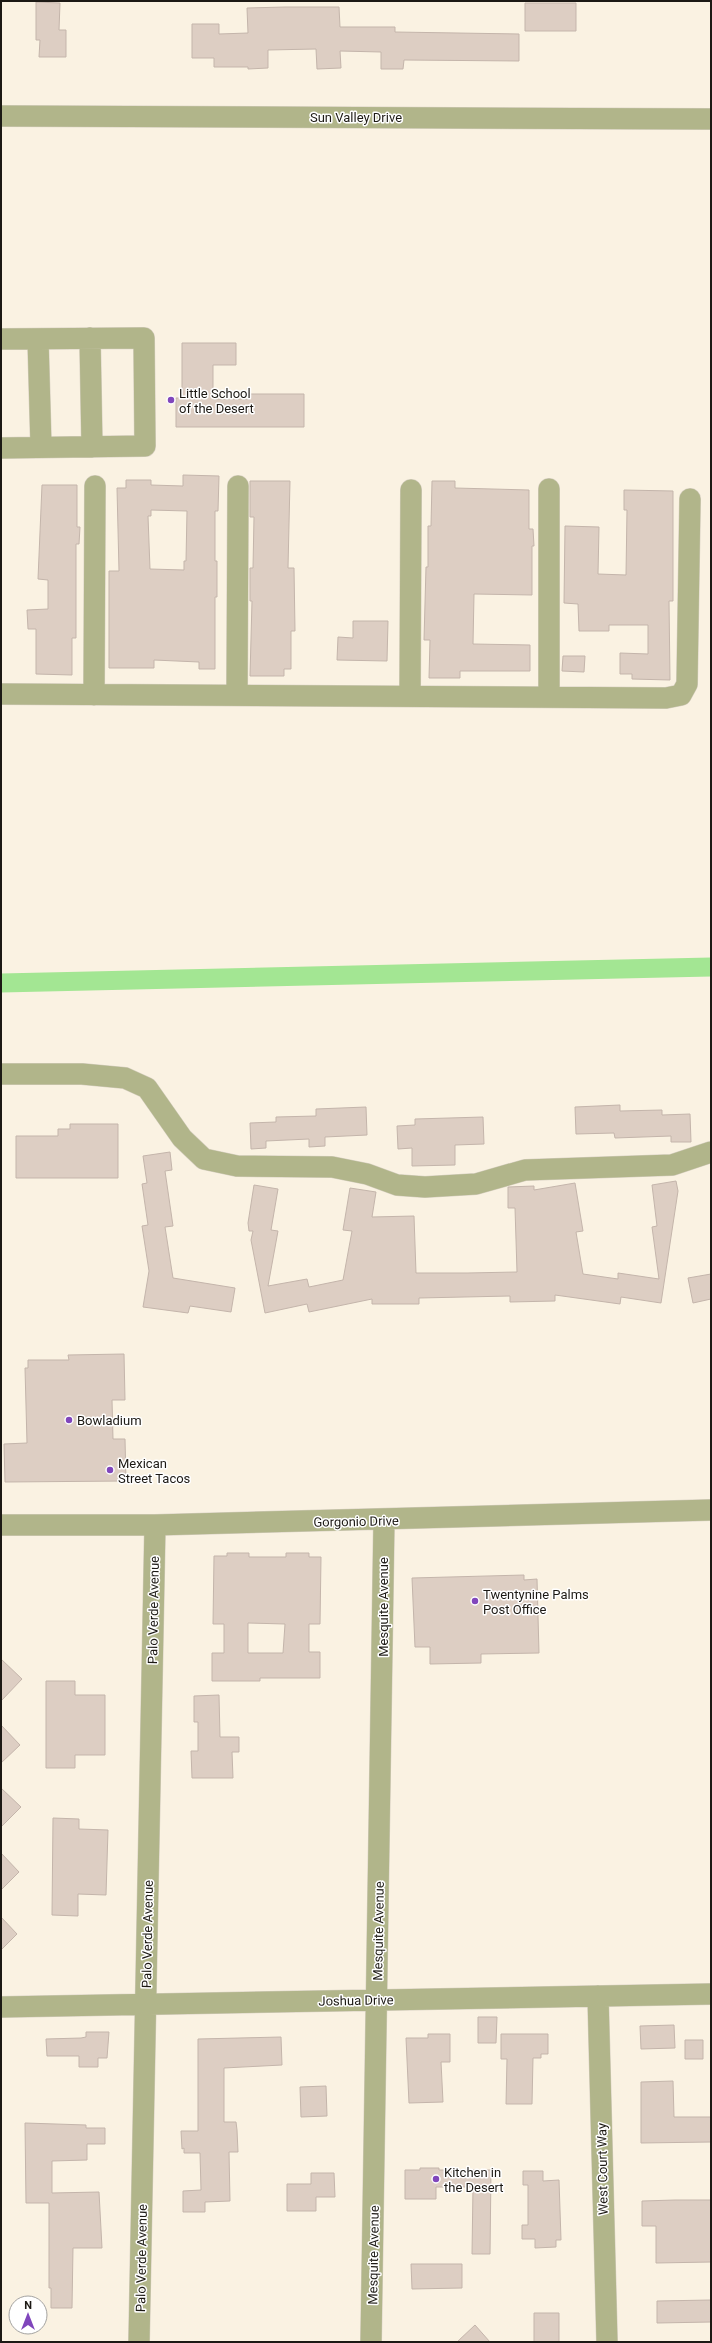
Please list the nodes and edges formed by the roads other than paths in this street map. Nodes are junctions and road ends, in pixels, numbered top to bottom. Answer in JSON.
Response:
{"nodes":[{"id":1,"x":1,"y":116,"type":"edge"},
{"id":2,"x":711,"y":119,"type":"edge"},
{"id":3,"x":38,"y":338,"type":"junction"},
{"id":4,"x":90,"y":338,"type":"junction"},
{"id":5,"x":1,"y":339,"type":"edge"},
{"id":6,"x":41,"y":447,"type":"junction"},
{"id":7,"x":92,"y":447,"type":"junction"},
{"id":8,"x":1,"y":448,"type":"edge"},
{"id":9,"x":95,"y":486,"type":"dead end"},
{"id":10,"x":238,"y":486,"type":"dead end"},
{"id":11,"x":549,"y":489,"type":"dead end"},
{"id":12,"x":411,"y":490,"type":"dead end"},
{"id":13,"x":690,"y":499,"type":"dead end"},
{"id":14,"x":1,"y":694,"type":"edge"},
{"id":15,"x":94,"y":695,"type":"junction"},
{"id":16,"x":237,"y":695,"type":"junction"},
{"id":17,"x":410,"y":696,"type":"junction"},
{"id":18,"x":549,"y":697,"type":"junction"},
{"id":19,"x":1,"y":1074,"type":"edge"},
{"id":20,"x":711,"y":1152,"type":"edge"},
{"id":21,"x":711,"y":1510,"type":"edge"},
{"id":22,"x":384,"y":1520,"type":"junction"},
{"id":23,"x":1,"y":1525,"type":"edge"},
{"id":24,"x":155,"y":1525,"type":"junction"},
{"id":25,"x":711,"y":1994,"type":"edge"},
{"id":26,"x":598,"y":1996,"type":"junction"},
{"id":27,"x":376,"y":1999,"type":"junction"},
{"id":28,"x":145,"y":2004,"type":"junction"},
{"id":29,"x":1,"y":2006,"type":"edge"},
{"id":30,"x":139,"y":2342,"type":"edge"},
{"id":31,"x":371,"y":2342,"type":"edge"},
{"id":32,"x":607,"y":2342,"type":"edge"}],
"edges":[{"from":1,"to":2,"type":"street","name":"Sun Valley Drive"},
{"from":3,"to":4,"type":"street"},
{"from":3,"to":5,"type":"street"},
{"from":3,"to":6,"type":"street"},
{"from":4,"to":7,"type":"street"},
{"from":4,"to":7,"type":"street"},
{"from":6,"to":7,"type":"street"},
{"from":6,"to":8,"type":"street"},
{"from":9,"to":15,"type":"street"},
{"from":10,"to":16,"type":"street"},
{"from":11,"to":18,"type":"street"},
{"from":12,"to":17,"type":"street"},
{"from":13,"to":18,"type":"street"},
{"from":14,"to":15,"type":"street"},
{"from":15,"to":16,"type":"street"},
{"from":16,"to":17,"type":"street"},
{"from":17,"to":18,"type":"street"},
{"from":19,"to":20,"type":"street"},
{"from":21,"to":22,"type":"street","name":"Gorgonio Drive"},
{"from":22,"to":24,"type":"street","name":"Gorgonio Drive"},
{"from":22,"to":27,"type":"street","name":"Mesquite Avenue"},
{"from":23,"to":24,"type":"street","name":"Gorgonio Drive"},
{"from":24,"to":28,"type":"street","name":"Palo Verde Avenue"},
{"from":25,"to":26,"type":"street","name":"Joshua Drive"},
{"from":26,"to":27,"type":"street","name":"Joshua Drive"},
{"from":26,"to":32,"type":"street","name":"West Court Way"},
{"from":27,"to":28,"type":"street","name":"Joshua Drive"},
{"from":27,"to":31,"type":"street","name":"Mesquite Avenue"},
{"from":28,"to":29,"type":"street","name":"Joshua Drive"},
{"from":28,"to":30,"type":"street","name":"Palo Verde Avenue"}]}
